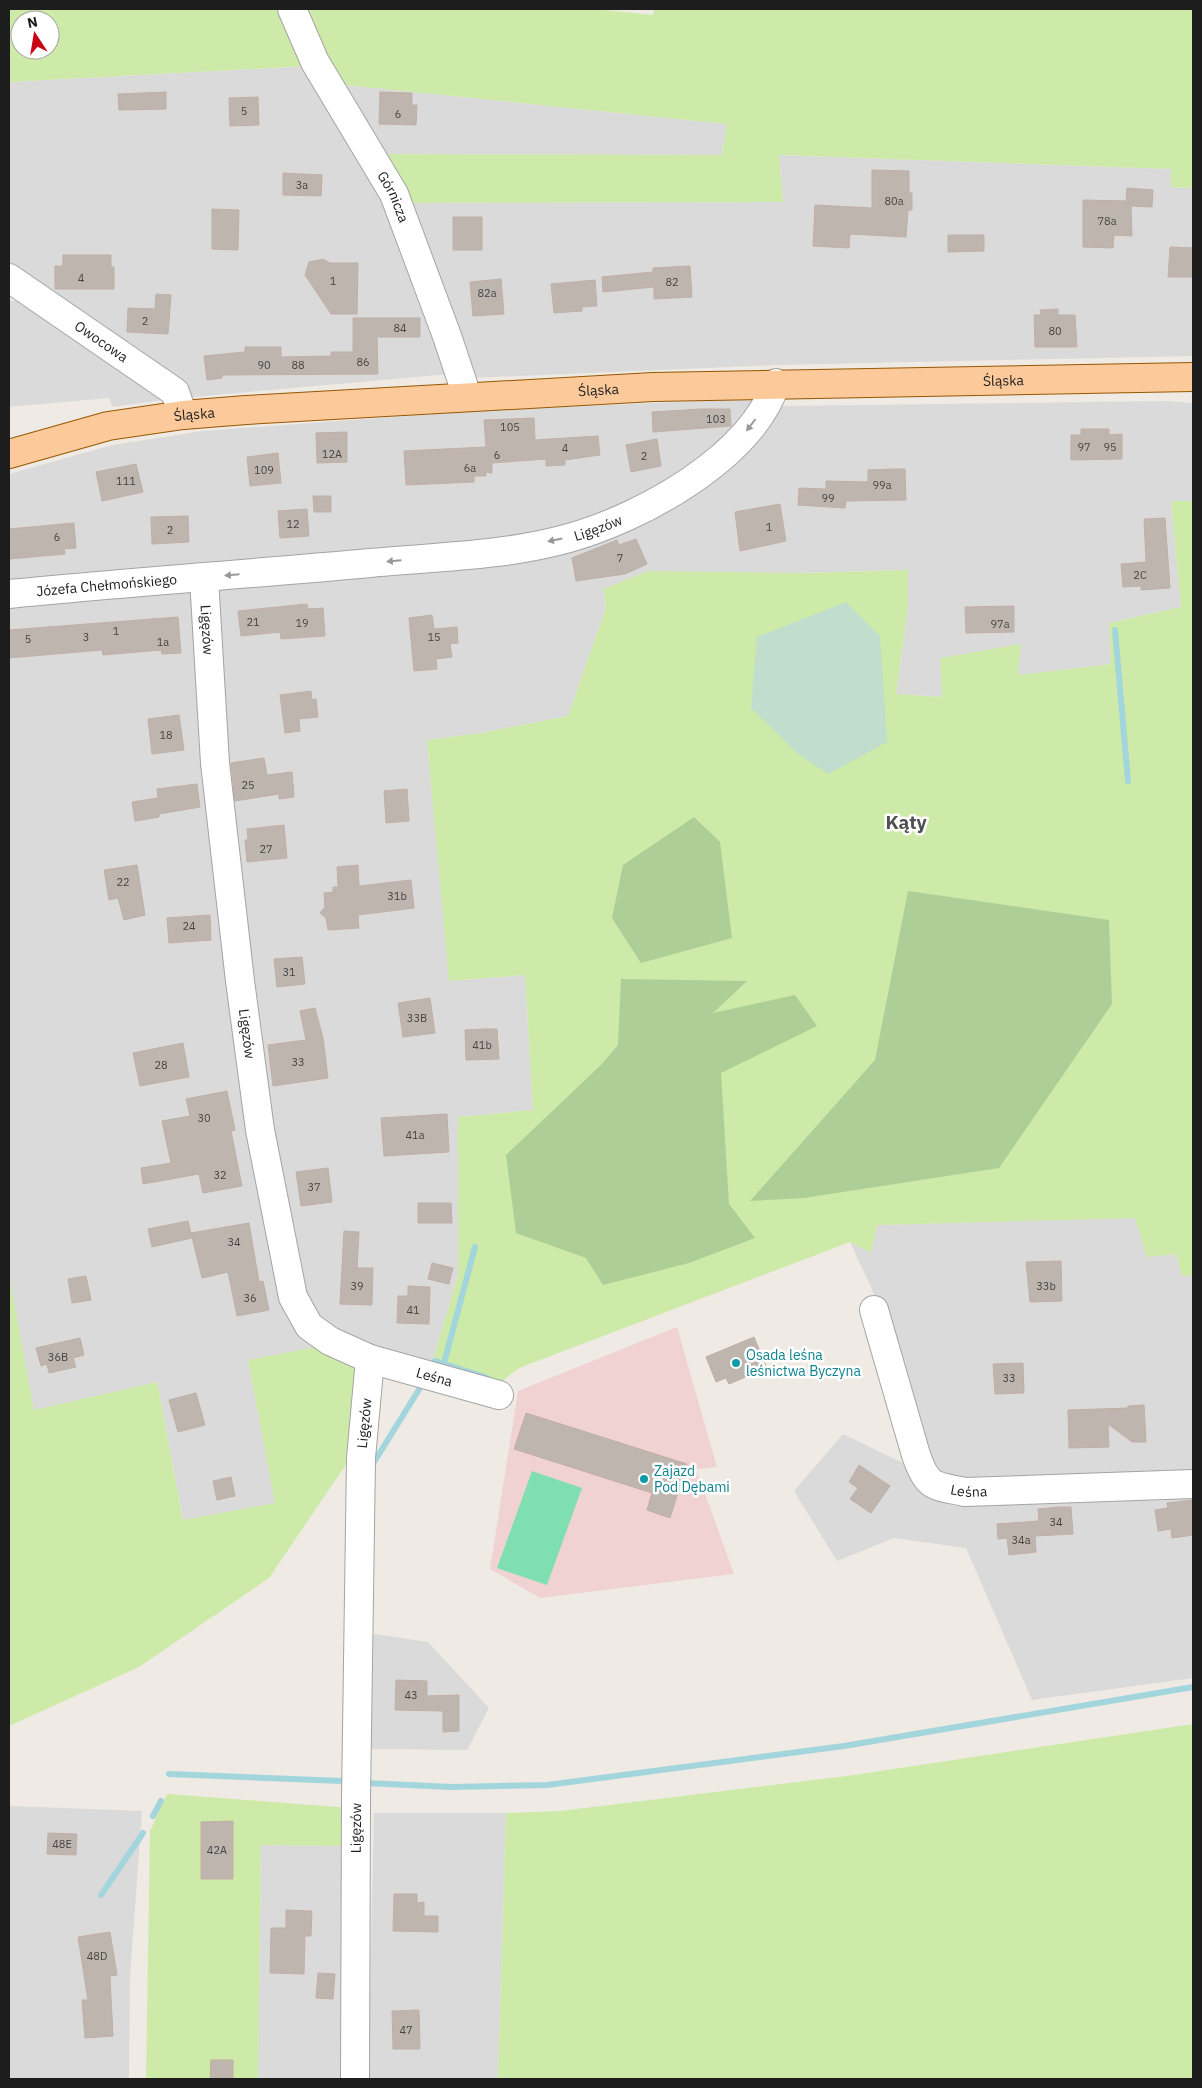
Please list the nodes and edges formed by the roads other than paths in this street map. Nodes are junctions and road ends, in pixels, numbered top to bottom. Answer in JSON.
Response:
{"nodes":[{"id":1,"x":292,"y":9,"type":"edge"},
{"id":2,"x":9,"y":278,"type":"edge"},
{"id":3,"x":1193,"y":377,"type":"edge"},
{"id":4,"x":776,"y":383,"type":"junction"},
{"id":5,"x":467,"y":396,"type":"junction"},
{"id":6,"x":183,"y":415,"type":"junction"},
{"id":7,"x":9,"y":454,"type":"edge"},
{"id":8,"x":204,"y":578,"type":"junction"},
{"id":9,"x":9,"y":594,"type":"edge"},
{"id":10,"x":874,"y":1310,"type":"dead end"},
{"id":11,"x":370,"y":1359,"type":"junction"},
{"id":12,"x":499,"y":1395,"type":"dead end"},
{"id":13,"x":1193,"y":1484,"type":"edge"},
{"id":14,"x":355,"y":2079,"type":"edge"}],
"edges":[{"from":1,"to":5,"type":"street","name":"Górnicza"},
{"from":2,"to":6,"type":"street","name":"Owocowa"},
{"from":3,"to":4,"type":"main road","name":"Śląska"},
{"from":4,"to":5,"type":"main road","name":"Śląska"},
{"from":4,"to":8,"type":"street","name":"Ligęzów","one_way":true},
{"from":5,"to":6,"type":"main road","name":"Śląska"},
{"from":6,"to":7,"type":"main road","name":"Śląska"},
{"from":8,"to":9,"type":"street","name":"Józefa Chełmońskiego"},
{"from":8,"to":11,"type":"street","name":"Ligęzów"},
{"from":10,"to":13,"type":"street","name":"Leśna"},
{"from":11,"to":12,"type":"street","name":"Leśna"},
{"from":11,"to":14,"type":"street","name":"Ligęzów"}]}
